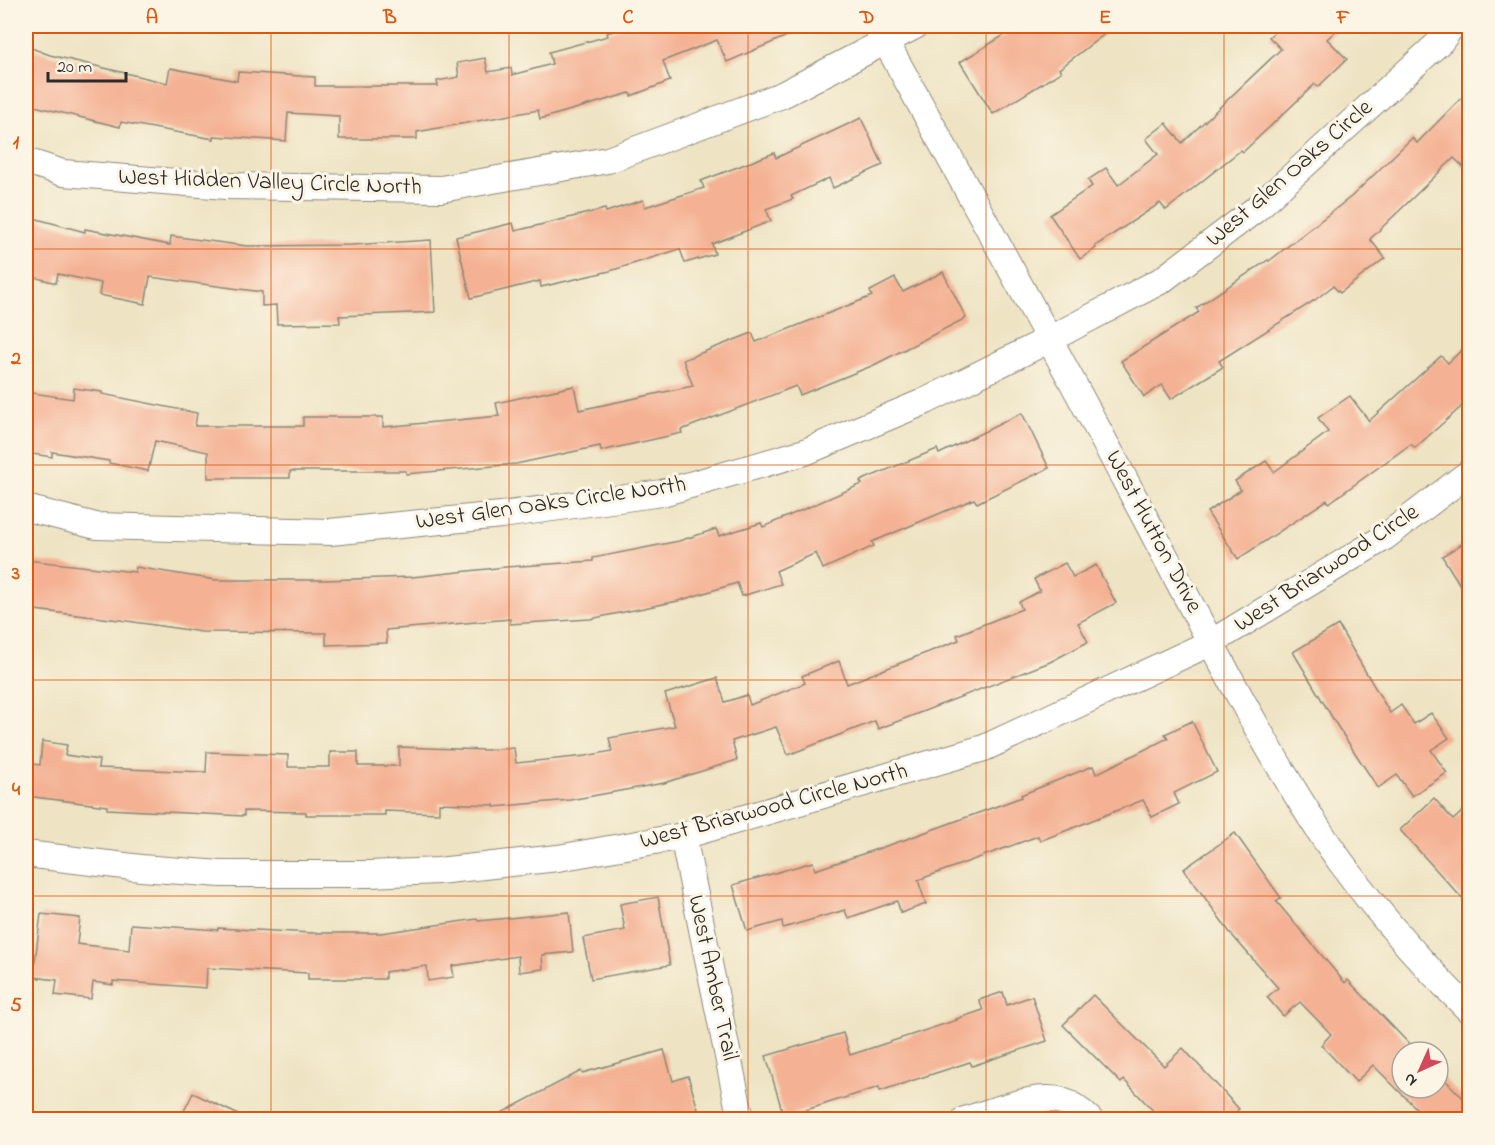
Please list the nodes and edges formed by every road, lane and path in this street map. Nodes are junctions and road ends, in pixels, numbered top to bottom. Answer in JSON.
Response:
{"nodes":[{"id":1,"x":915,"y":26,"type":"edge"},
{"id":2,"x":1452,"y":26,"type":"edge"},
{"id":3,"x":881,"y":33,"type":"edge"},
{"id":4,"x":26,"y":161,"type":"edge"},
{"id":5,"x":1050,"y":339,"type":"junction"},
{"id":6,"x":1470,"y":472,"type":"edge"},
{"id":7,"x":26,"y":508,"type":"edge"},
{"id":8,"x":1212,"y":642,"type":"junction"},
{"id":9,"x":683,"y":836,"type":"junction"},
{"id":10,"x":26,"y":854,"type":"edge"},
{"id":11,"x":1470,"y":1011,"type":"edge"},
{"id":12,"x":741,"y":1119,"type":"edge"},
{"id":13,"x":965,"y":1119,"type":"edge"},
{"id":14,"x":1090,"y":1119,"type":"edge"}],
"edges":[{"from":1,"to":3,"type":"street","name":"West Hidden Valley Circle North"},
{"from":2,"to":5,"type":"street","name":"West Glen Oaks Circle"},
{"from":3,"to":4,"type":"street","name":"West Hidden Valley Circle North"},
{"from":3,"to":5,"type":"street","name":"West Hutton Drive"},
{"from":5,"to":7,"type":"street","name":"West Glen Oaks Circle North"},
{"from":5,"to":8,"type":"street","name":"West Hutton Drive"},
{"from":6,"to":8,"type":"street","name":"West Briarwood Circle"},
{"from":8,"to":9,"type":"street","name":"West Briarwood Circle North"},
{"from":8,"to":11,"type":"street","name":"West Hutton Drive"},
{"from":9,"to":10,"type":"street","name":"West Briarwood Circle North"},
{"from":9,"to":12,"type":"street","name":"West Amber Trail"},
{"from":13,"to":14,"type":"street"}]}
